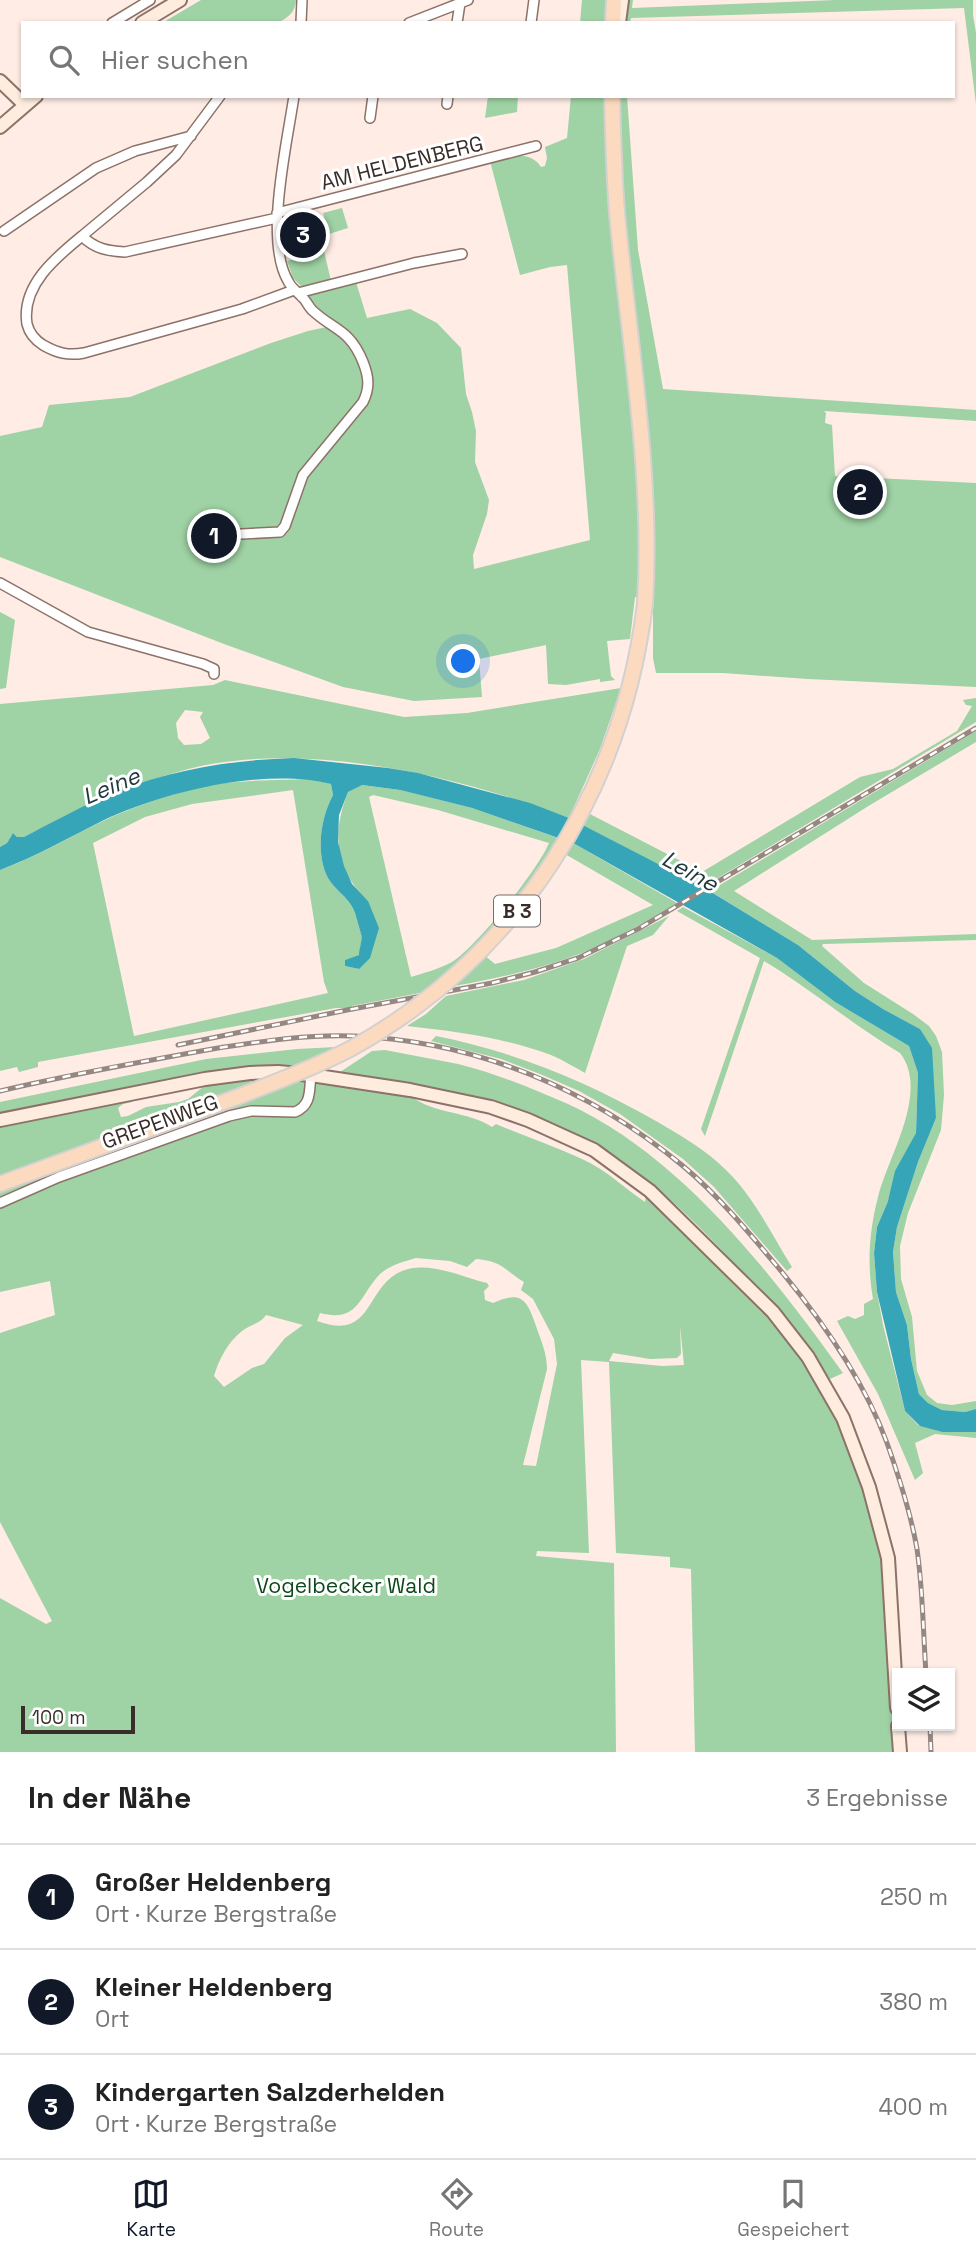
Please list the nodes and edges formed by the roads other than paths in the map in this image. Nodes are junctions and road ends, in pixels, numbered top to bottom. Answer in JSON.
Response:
{"nodes":[{"id":1,"x":150,"y":0,"type":"edge"},
{"id":2,"x":180,"y":0,"type":"edge"},
{"id":3,"x":302,"y":0,"type":"edge"},
{"id":4,"x":534,"y":0,"type":"edge"},
{"id":5,"x":614,"y":0,"type":"edge"},
{"id":6,"x":622,"y":0,"type":"edge"},
{"id":7,"x":464,"y":2,"type":"edge"},
{"id":8,"x":115,"y":21,"type":"edge"},
{"id":9,"x":145,"y":21,"type":"edge"},
{"id":10,"x":299,"y":21,"type":"edge"},
{"id":11,"x":414,"y":21,"type":"edge"},
{"id":12,"x":458,"y":21,"type":"edge"},
{"id":13,"x":531,"y":21,"type":"edge"},
{"id":14,"x":613,"y":21,"type":"edge"},
{"id":15,"x":619,"y":21,"type":"edge"},
{"id":16,"x":0,"y":82,"type":"edge"},
{"id":17,"x":34,"y":98,"type":"edge"},
{"id":18,"x":219,"y":98,"type":"edge"},
{"id":19,"x":294,"y":98,"type":"edge"},
{"id":20,"x":373,"y":98,"type":"edge"},
{"id":21,"x":612,"y":98,"type":"edge"},
{"id":22,"x":25,"y":105,"type":"junction"},
{"id":23,"x":370,"y":118,"type":"dead end"},
{"id":24,"x":0,"y":127,"type":"edge"},
{"id":25,"x":191,"y":136,"type":"junction"},
{"id":26,"x":536,"y":146,"type":"dead end"},
{"id":27,"x":277,"y":216,"type":"junction"},
{"id":28,"x":4,"y":231,"type":"dead end"},
{"id":29,"x":82,"y":236,"type":"junction"},
{"id":30,"x":462,"y":254,"type":"dead end"},
{"id":31,"x":296,"y":291,"type":"junction"},
{"id":32,"x":223,"y":535,"type":"dead end"},
{"id":33,"x":0,"y":583,"type":"edge"},
{"id":34,"x":214,"y":674,"type":"dead end"},
{"id":35,"x":311,"y":1074,"type":"junction"},
{"id":36,"x":0,"y":1120,"type":"edge"},
{"id":37,"x":0,"y":1184,"type":"edge"},
{"id":38,"x":0,"y":1203,"type":"edge"},
{"id":39,"x":895,"y":1668,"type":"edge"},
{"id":40,"x":898,"y":1731,"type":"edge"},
{"id":41,"x":900,"y":1752,"type":"edge"}],
"edges":[{"from":1,"to":8,"type":"street"},
{"from":2,"to":9,"type":"street"},
{"from":3,"to":10,"type":"street"},
{"from":4,"to":13,"type":"street"},
{"from":5,"to":14,"type":"main road"},
{"from":6,"to":15,"type":"street"},
{"from":7,"to":11,"type":"street"},
{"from":7,"to":12,"type":"street"},
{"from":16,"to":22,"type":"street"},
{"from":17,"to":22,"type":"street"},
{"from":18,"to":25,"type":"street"},
{"from":19,"to":27,"type":"street"},
{"from":20,"to":23,"type":"street"},
{"from":21,"to":37,"type":"main road","number":"B 3","bridge":true},
{"from":22,"to":24,"type":"street"},
{"from":25,"to":28,"type":"street"},
{"from":25,"to":29,"type":"street"},
{"from":26,"to":27,"type":"street","name":"AM HELDENBERG"},
{"from":27,"to":29,"type":"street","name":"AM HELDENBERG"},
{"from":27,"to":31,"type":"street"},
{"from":29,"to":31,"type":"street"},
{"from":30,"to":31,"type":"street"},
{"from":31,"to":32,"type":"street"},
{"from":33,"to":34,"type":"street"},
{"from":35,"to":36,"type":"street"},
{"from":35,"to":38,"type":"street","name":"GREPENWEG"},
{"from":35,"to":39,"type":"street"},
{"from":40,"to":41,"type":"street"}]}
